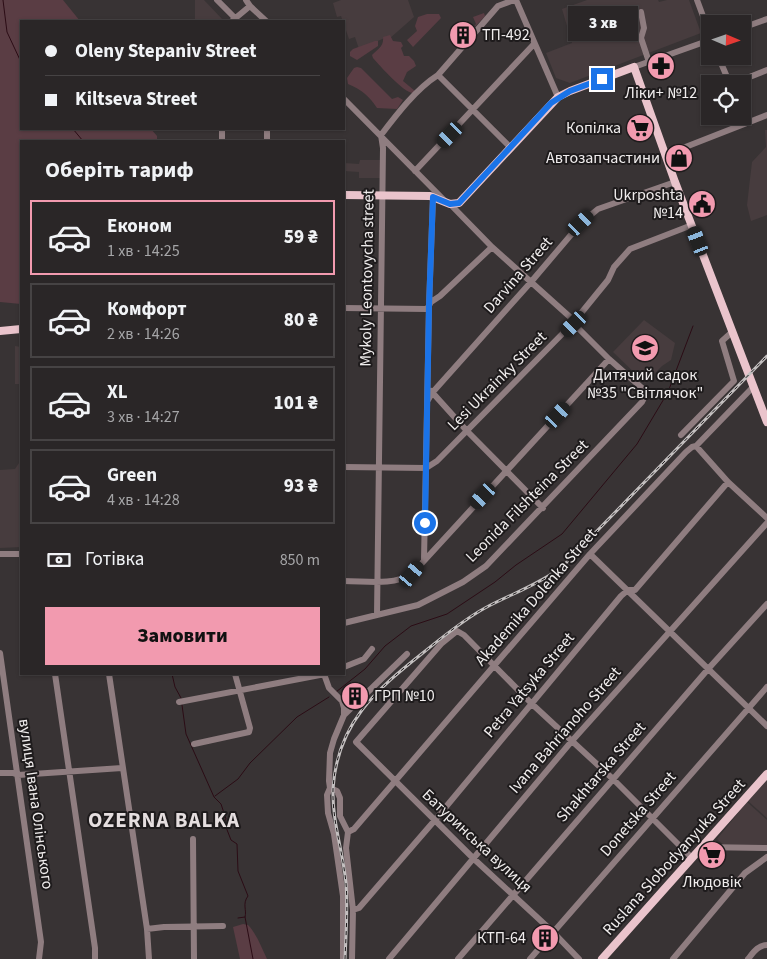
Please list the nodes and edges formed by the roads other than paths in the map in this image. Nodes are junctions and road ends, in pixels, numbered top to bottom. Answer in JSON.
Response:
{"nodes":[{"id":1,"x":217,"y":0,"type":"edge"},
{"id":2,"x":515,"y":0,"type":"edge"},
{"id":3,"x":697,"y":0,"type":"edge"},
{"id":4,"x":248,"y":3,"type":"edge"},
{"id":5,"x":640,"y":12,"type":"dead end"},
{"id":6,"x":703,"y":15,"type":"edge"},
{"id":7,"x":234,"y":20,"type":"edge"},
{"id":8,"x":265,"y":20,"type":"edge"},
{"id":9,"x":767,"y":20,"type":"edge"},
{"id":10,"x":751,"y":25,"type":"edge"},
{"id":11,"x":701,"y":43,"type":"edge"},
{"id":12,"x":534,"y":44,"type":"junction"},
{"id":13,"x":649,"y":62,"type":"junction"},
{"id":14,"x":634,"y":67,"type":"junction"},
{"id":15,"x":767,"y":70,"type":"edge"},
{"id":16,"x":438,"y":75,"type":"junction"},
{"id":17,"x":751,"y":76,"type":"edge"},
{"id":18,"x":558,"y":97,"type":"junction"},
{"id":19,"x":345,"y":100,"type":"edge"},
{"id":20,"x":473,"y":110,"type":"junction"},
{"id":21,"x":767,"y":115,"type":"edge"},
{"id":22,"x":751,"y":121,"type":"edge"},
{"id":23,"x":741,"y":125,"type":"edge"},
{"id":24,"x":381,"y":135,"type":"junction"},
{"id":25,"x":510,"y":148,"type":"junction"},
{"id":26,"x":665,"y":155,"type":"junction"},
{"id":27,"x":415,"y":171,"type":"junction"},
{"id":28,"x":675,"y":182,"type":"junction"},
{"id":29,"x":345,"y":195,"type":"edge"},
{"id":30,"x":382,"y":195,"type":"junction"},
{"id":31,"x":433,"y":197,"type":"junction"},
{"id":32,"x":447,"y":202,"type":"junction"},
{"id":33,"x":692,"y":225,"type":"junction"},
{"id":34,"x":492,"y":247,"type":"junction"},
{"id":35,"x":531,"y":282,"type":"junction"},
{"id":36,"x":429,"y":306,"type":"junction"},
{"id":37,"x":345,"y":308,"type":"edge"},
{"id":38,"x":380,"y":308,"type":"junction"},
{"id":39,"x":574,"y":324,"type":"junction"},
{"id":40,"x":20,"y":328,"type":"edge"},
{"id":41,"x":0,"y":331,"type":"edge"},
{"id":42,"x":732,"y":332,"type":"junction"},
{"id":43,"x":609,"y":359,"type":"junction"},
{"id":44,"x":427,"y":384,"type":"junction"},
{"id":45,"x":753,"y":387,"type":"junction"},
{"id":46,"x":432,"y":393,"type":"junction"},
{"id":47,"x":427,"y":401,"type":"junction"},
{"id":48,"x":767,"y":422,"type":"edge"},
{"id":49,"x":467,"y":431,"type":"junction"},
{"id":50,"x":681,"y":435,"type":"dead end"},
{"id":51,"x":696,"y":446,"type":"junction"},
{"id":52,"x":345,"y":467,"type":"edge"},
{"id":53,"x":379,"y":467,"type":"junction"},
{"id":54,"x":426,"y":468,"type":"junction"},
{"id":55,"x":507,"y":471,"type":"junction"},
{"id":56,"x":728,"y":482,"type":"junction"},
{"id":57,"x":543,"y":508,"type":"junction"},
{"id":58,"x":767,"y":518,"type":"edge"},
{"id":59,"x":767,"y":523,"type":"edge"},
{"id":60,"x":0,"y":554,"type":"edge"},
{"id":61,"x":20,"y":554,"type":"edge"},
{"id":62,"x":590,"y":554,"type":"junction"},
{"id":63,"x":424,"y":560,"type":"junction"},
{"id":64,"x":345,"y":581,"type":"edge"},
{"id":65,"x":377,"y":582,"type":"junction"},
{"id":66,"x":628,"y":590,"type":"junction"},
{"id":67,"x":767,"y":604,"type":"edge"},
{"id":68,"x":377,"y":614,"type":"junction"},
{"id":69,"x":345,"y":623,"type":"edge"},
{"id":70,"x":670,"y":630,"type":"junction"},
{"id":71,"x":372,"y":649,"type":"dead end"},
{"id":72,"x":0,"y":653,"type":"edge"},
{"id":73,"x":407,"y":654,"type":"dead end"},
{"id":74,"x":494,"y":666,"type":"junction"},
{"id":75,"x":345,"y":667,"type":"edge"},
{"id":76,"x":709,"y":668,"type":"junction"},
{"id":77,"x":2,"y":673,"type":"edge"},
{"id":78,"x":55,"y":675,"type":"edge"},
{"id":79,"x":109,"y":675,"type":"edge"},
{"id":80,"x":235,"y":675,"type":"edge"},
{"id":81,"x":319,"y":675,"type":"edge"},
{"id":82,"x":324,"y":675,"type":"edge"},
{"id":83,"x":767,"y":687,"type":"edge"},
{"id":84,"x":240,"y":690,"type":"junction"},
{"id":85,"x":182,"y":702,"type":"dead end"},
{"id":86,"x":532,"y":704,"type":"junction"},
{"id":87,"x":749,"y":708,"type":"junction"},
{"id":88,"x":344,"y":715,"type":"junction"},
{"id":89,"x":767,"y":726,"type":"edge"},
{"id":90,"x":571,"y":742,"type":"junction"},
{"id":91,"x":194,"y":744,"type":"dead end"},
{"id":92,"x":122,"y":768,"type":"junction"},
{"id":93,"x":70,"y":772,"type":"junction"},
{"id":94,"x":0,"y":773,"type":"edge"},
{"id":95,"x":767,"y":774,"type":"edge"},
{"id":96,"x":18,"y":775,"type":"junction"},
{"id":97,"x":613,"y":779,"type":"junction"},
{"id":98,"x":394,"y":781,"type":"junction"},
{"id":99,"x":330,"y":788,"type":"junction"},
{"id":100,"x":651,"y":819,"type":"junction"},
{"id":101,"x":435,"y":820,"type":"junction"},
{"id":102,"x":348,"y":832,"type":"junction"},
{"id":103,"x":193,"y":839,"type":"dead end"},
{"id":104,"x":702,"y":847,"type":"junction"},
{"id":105,"x":767,"y":848,"type":"edge"},
{"id":106,"x":767,"y":857,"type":"edge"},
{"id":107,"x":692,"y":858,"type":"junction"},
{"id":108,"x":474,"y":859,"type":"junction"},
{"id":109,"x":514,"y":895,"type":"junction"},
{"id":110,"x":353,"y":910,"type":"junction"},
{"id":111,"x":223,"y":926,"type":"dead end"},
{"id":112,"x":193,"y":927,"type":"junction"},
{"id":113,"x":147,"y":929,"type":"junction"},
{"id":114,"x":553,"y":932,"type":"junction"},
{"id":115,"x":767,"y":946,"type":"edge"},
{"id":116,"x":39,"y":959,"type":"edge"},
{"id":117,"x":95,"y":959,"type":"edge"},
{"id":118,"x":149,"y":959,"type":"edge"},
{"id":119,"x":194,"y":959,"type":"edge"},
{"id":120,"x":343,"y":959,"type":"edge"},
{"id":121,"x":352,"y":959,"type":"edge"},
{"id":122,"x":389,"y":959,"type":"edge"},
{"id":123,"x":458,"y":959,"type":"edge"},
{"id":124,"x":530,"y":959,"type":"edge"},
{"id":125,"x":579,"y":959,"type":"edge"},
{"id":126,"x":602,"y":959,"type":"edge"},
{"id":127,"x":673,"y":959,"type":"edge"},
{"id":128,"x":748,"y":959,"type":"edge"}],
"edges":[{"from":1,"to":7,"type":"street"},
{"from":2,"to":12,"type":"street"},
{"from":2,"to":16,"type":"street"},
{"from":3,"to":6,"type":"street"},
{"from":4,"to":7,"type":"street"},
{"from":4,"to":8,"type":"street"},
{"from":5,"to":13,"type":"street"},
{"from":9,"to":10,"type":"street"},
{"from":11,"to":13,"type":"street"},
{"from":12,"to":18,"type":"street"},
{"from":12,"to":20,"type":"street"},
{"from":13,"to":14,"type":"street"},
{"from":14,"to":18,"type":"main road"},
{"from":14,"to":26,"type":"main road"},
{"from":15,"to":17,"type":"street"},
{"from":16,"to":20,"type":"street"},
{"from":16,"to":24,"type":"street"},
{"from":18,"to":25,"type":"main road"},
{"from":19,"to":24,"type":"street"},
{"from":20,"to":25,"type":"street"},
{"from":20,"to":27,"type":"street"},
{"from":21,"to":22,"type":"street"},
{"from":23,"to":26,"type":"street"},
{"from":24,"to":27,"type":"street"},
{"from":24,"to":30,"type":"street","name":"Mykoly Leontovycha street"},
{"from":25,"to":32,"type":"main road"},
{"from":26,"to":28,"type":"main road"},
{"from":27,"to":32,"type":"street"},
{"from":28,"to":33,"type":"main road"},
{"from":28,"to":35,"type":"street","name":"Darvina Street"},
{"from":29,"to":30,"type":"main road"},
{"from":30,"to":31,"type":"main road"},
{"from":30,"to":38,"type":"street","name":"Mykoly Leontovycha street"},
{"from":31,"to":32,"type":"main road"},
{"from":31,"to":36,"type":"street"},
{"from":32,"to":34,"type":"street"},
{"from":33,"to":39,"type":"street","name":"Lesi Ukrainky Street"},
{"from":33,"to":42,"type":"main road"},
{"from":34,"to":35,"type":"street"},
{"from":34,"to":36,"type":"street"},
{"from":35,"to":39,"type":"street"},
{"from":35,"to":46,"type":"street","name":"Darvina Street"},
{"from":36,"to":38,"type":"street"},
{"from":36,"to":44,"type":"street"},
{"from":37,"to":38,"type":"street"},
{"from":38,"to":53,"type":"street","name":"Mykoly Leontovycha street"},
{"from":39,"to":43,"type":"street"},
{"from":39,"to":49,"type":"street","name":"Lesi Ukrainky Street"},
{"from":40,"to":41,"type":"main road"},
{"from":42,"to":45,"type":"main road"},
{"from":42,"to":50,"type":"street"},
{"from":43,"to":55,"type":"street"},
{"from":43,"to":57,"type":"street","name":"Leonida Filshteina Street"},
{"from":44,"to":46,"type":"street"},
{"from":44,"to":47,"type":"street"},
{"from":45,"to":48,"type":"main road"},
{"from":45,"to":51,"type":"street","name":"Akademika Dolenka Street"},
{"from":46,"to":47,"type":"street","name":"Darvina Street"},
{"from":46,"to":49,"type":"street"},
{"from":47,"to":54,"type":"street"},
{"from":49,"to":54,"type":"street","name":"Lesi Ukrainky Street"},
{"from":49,"to":55,"type":"street"},
{"from":51,"to":56,"type":"street"},
{"from":51,"to":62,"type":"street","name":"Akademika Dolenka Street"},
{"from":52,"to":53,"type":"street"},
{"from":53,"to":54,"type":"street"},
{"from":53,"to":65,"type":"street","name":"Mykoly Leontovycha street"},
{"from":54,"to":63,"type":"street"},
{"from":55,"to":57,"type":"street"},
{"from":55,"to":63,"type":"street"},
{"from":56,"to":58,"type":"street"},
{"from":56,"to":66,"type":"street","name":"Petra Yatsyka Street"},
{"from":57,"to":68,"type":"street","name":"Leonida Filshteina Street"},
{"from":59,"to":70,"type":"street","name":"Ivana Bahrianoho Street"},
{"from":60,"to":61,"type":"street"},
{"from":62,"to":66,"type":"street"},
{"from":62,"to":74,"type":"street","name":"Akademika Dolenka Street"},
{"from":63,"to":65,"type":"street"},
{"from":64,"to":65,"type":"street"},
{"from":65,"to":68,"type":"street","name":"Mykoly Leontovycha street"},
{"from":66,"to":70,"type":"street"},
{"from":66,"to":86,"type":"street","name":"Petra Yatsyka Street"},
{"from":67,"to":76,"type":"street","name":"Shakhtarska Street"},
{"from":68,"to":69,"type":"street","name":"Leonida Filshteina Street"},
{"from":70,"to":76,"type":"street"},
{"from":70,"to":90,"type":"street","name":"Ivana Bahrianoho Street"},
{"from":71,"to":75,"type":"street"},
{"from":72,"to":77,"type":"street","name":"вулиця Івана Олінського"},
{"from":73,"to":88,"type":"street"},
{"from":74,"to":86,"type":"street"},
{"from":74,"to":98,"type":"street","name":"Akademika Dolenka Street"},
{"from":74,"to":98,"type":"street","name":"Батуринська вулиця"},
{"from":76,"to":87,"type":"street"},
{"from":76,"to":97,"type":"street","name":"Shakhtarska Street"},
{"from":77,"to":96,"type":"street","name":"вулиця Івана Олінського"},
{"from":78,"to":93,"type":"street"},
{"from":79,"to":92,"type":"street"},
{"from":80,"to":84,"type":"street"},
{"from":81,"to":84,"type":"street"},
{"from":82,"to":88,"type":"street"},
{"from":83,"to":87,"type":"street","name":"Donetska Street"},
{"from":84,"to":85,"type":"street"},
{"from":84,"to":91,"type":"street"},
{"from":86,"to":90,"type":"street"},
{"from":86,"to":101,"type":"street","name":"Petra Yatsyka Street"},
{"from":87,"to":89,"type":"street"},
{"from":87,"to":100,"type":"street","name":"Donetska Street"},
{"from":88,"to":99,"type":"street"},
{"from":90,"to":97,"type":"street"},
{"from":90,"to":108,"type":"street","name":"Ivana Bahrianoho Street"},
{"from":92,"to":93,"type":"street"},
{"from":92,"to":113,"type":"street"},
{"from":93,"to":96,"type":"street"},
{"from":93,"to":117,"type":"street"},
{"from":94,"to":96,"type":"street"},
{"from":95,"to":104,"type":"main road","name":"Ruslana Slobodyanyuka Street"},
{"from":96,"to":116,"type":"street","name":"вулиця Івана Олінського"},
{"from":97,"to":100,"type":"street"},
{"from":97,"to":109,"type":"street","name":"Shakhtarska Street"},
{"from":98,"to":101,"type":"street","name":"Батуринська вулиця"},
{"from":98,"to":102,"type":"street","name":"Akademika Dolenka Street"},
{"from":99,"to":102,"type":"street"},
{"from":99,"to":120,"type":"street"},
{"from":100,"to":107,"type":"street"},
{"from":100,"to":114,"type":"street","name":"Donetska Street"},
{"from":101,"to":108,"type":"street","name":"Батуринська вулиця"},
{"from":101,"to":110,"type":"street","name":"Petra Yatsyka Street"},
{"from":102,"to":110,"type":"street"},
{"from":103,"to":112,"type":"street"},
{"from":104,"to":105,"type":"street"},
{"from":104,"to":107,"type":"main road","name":"Ruslana Slobodyanyuka Street"},
{"from":106,"to":127,"type":"street"},
{"from":107,"to":126,"type":"main road","name":"Ruslana Slobodyanyuka Street"},
{"from":108,"to":109,"type":"street","name":"Батуринська вулиця"},
{"from":108,"to":122,"type":"street","name":"Ivana Bahrianoho Street"},
{"from":109,"to":114,"type":"street","name":"Батуринська вулиця"},
{"from":109,"to":123,"type":"street","name":"Shakhtarska Street"},
{"from":110,"to":121,"type":"street"},
{"from":111,"to":112,"type":"street"},
{"from":112,"to":113,"type":"street"},
{"from":112,"to":119,"type":"street"},
{"from":113,"to":118,"type":"street"},
{"from":114,"to":124,"type":"street","name":"Donetska Street"},
{"from":114,"to":125,"type":"street","name":"Батуринська вулиця"},
{"from":115,"to":128,"type":"street"}]}
